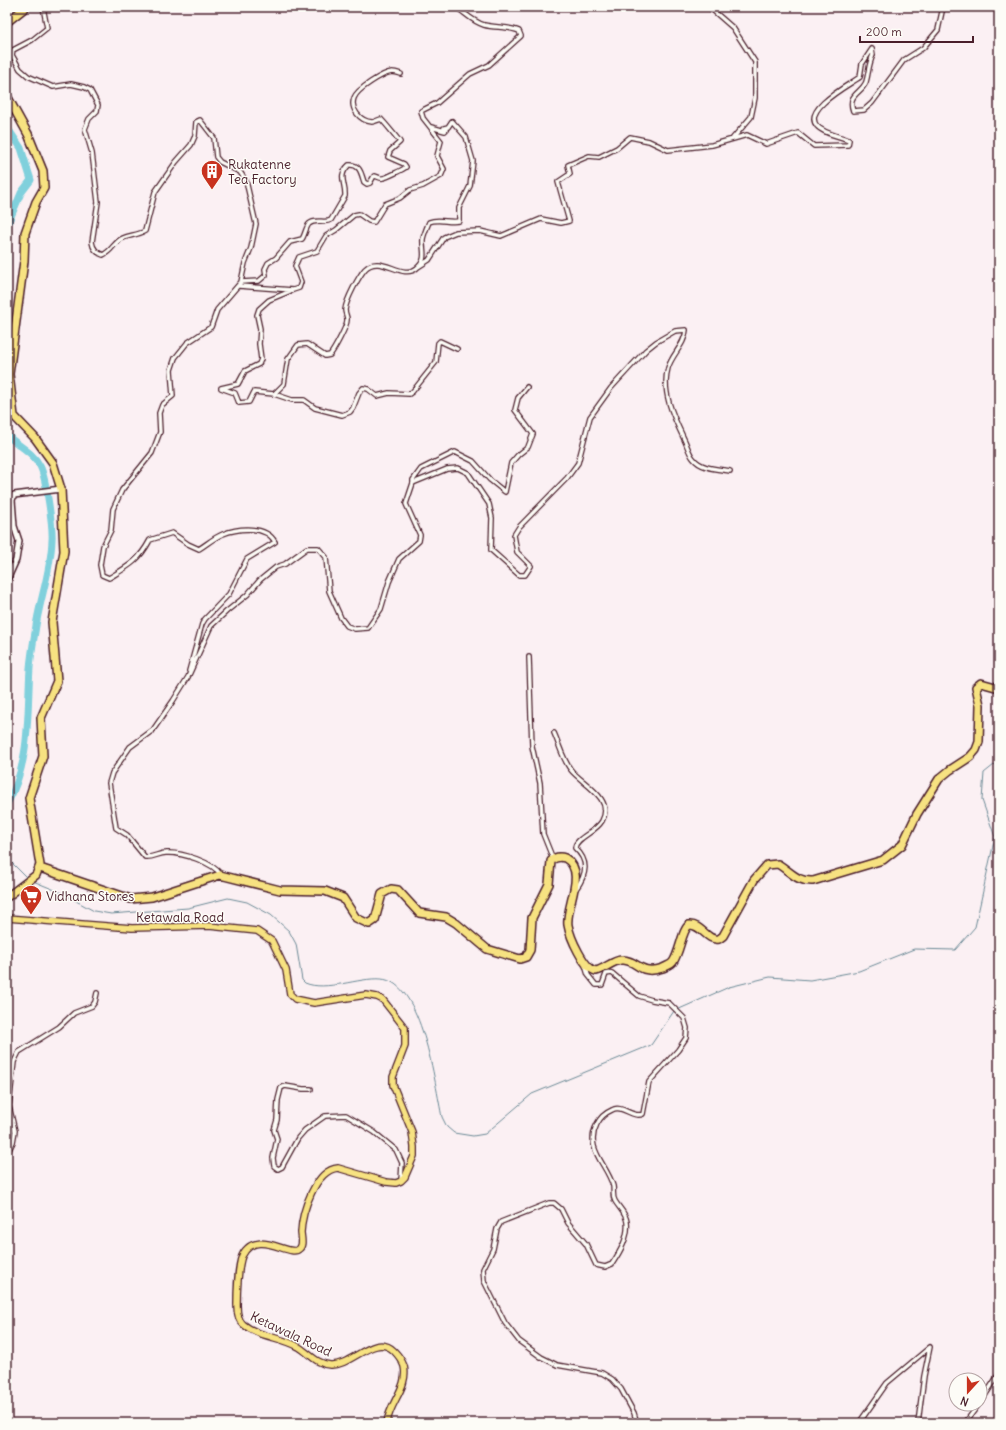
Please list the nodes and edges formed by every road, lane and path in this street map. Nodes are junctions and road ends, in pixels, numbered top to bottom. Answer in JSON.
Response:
{"nodes":[{"id":1,"x":26,"y":7,"type":"edge"},
{"id":2,"x":43,"y":7,"type":"edge"},
{"id":3,"x":456,"y":7,"type":"edge"},
{"id":4,"x":709,"y":7,"type":"edge"},
{"id":5,"x":943,"y":7,"type":"edge"},
{"id":6,"x":7,"y":22,"type":"edge"},
{"id":7,"x":401,"y":74,"type":"dead end"},
{"id":8,"x":7,"y":96,"type":"edge"},
{"id":9,"x":431,"y":127,"type":"junction"},
{"id":10,"x":732,"y":139,"type":"junction"},
{"id":11,"x":418,"y":267,"type":"junction"},
{"id":12,"x":242,"y":282,"type":"junction"},
{"id":13,"x":239,"y":286,"type":"junction"},
{"id":14,"x":293,"y":290,"type":"junction"},
{"id":15,"x":458,"y":349,"type":"dead end"},
{"id":16,"x":527,"y":387,"type":"dead end"},
{"id":17,"x":274,"y":394,"type":"junction"},
{"id":18,"x":730,"y":471,"type":"dead end"},
{"id":19,"x":413,"y":483,"type":"junction"},
{"id":20,"x":61,"y":489,"type":"junction"},
{"id":21,"x":7,"y":580,"type":"edge"},
{"id":22,"x":529,"y":657,"type":"dead end"},
{"id":23,"x":188,"y":677,"type":"junction"},
{"id":24,"x":999,"y":688,"type":"edge"},
{"id":25,"x":554,"y":732,"type":"dead end"},
{"id":26,"x":553,"y":859,"type":"junction"},
{"id":27,"x":40,"y":868,"type":"junction"},
{"id":28,"x":221,"y":875,"type":"junction"},
{"id":29,"x":575,"y":890,"type":"junction"},
{"id":30,"x":7,"y":897,"type":"edge"},
{"id":31,"x":7,"y":918,"type":"edge"},
{"id":32,"x":585,"y":964,"type":"junction"},
{"id":33,"x":97,"y":993,"type":"dead end"},
{"id":34,"x":310,"y":1089,"type":"dead end"},
{"id":35,"x":7,"y":1154,"type":"edge"},
{"id":36,"x":401,"y":1181,"type":"junction"},
{"id":37,"x":999,"y":1374,"type":"edge"},
{"id":38,"x":988,"y":1391,"type":"edge"},
{"id":39,"x":973,"y":1412,"type":"edge"},
{"id":40,"x":387,"y":1423,"type":"edge"},
{"id":41,"x":637,"y":1423,"type":"edge"},
{"id":42,"x":859,"y":1423,"type":"edge"},
{"id":43,"x":918,"y":1423,"type":"edge"},
{"id":44,"x":965,"y":1423,"type":"edge"}],
"edges":[{"from":1,"to":6,"type":"highway"},
{"from":2,"to":12,"type":"street"},
{"from":3,"to":9,"type":"street"},
{"from":4,"to":10,"type":"street"},
{"from":5,"to":10,"type":"street"},
{"from":7,"to":12,"type":"street"},
{"from":8,"to":20,"type":"highway"},
{"from":9,"to":11,"type":"street"},
{"from":9,"to":14,"type":"street"},
{"from":10,"to":11,"type":"street"},
{"from":11,"to":17,"type":"street"},
{"from":12,"to":13,"type":"street"},
{"from":13,"to":14,"type":"street"},
{"from":13,"to":23,"type":"street"},
{"from":14,"to":17,"type":"street"},
{"from":15,"to":17,"type":"street"},
{"from":16,"to":19,"type":"street"},
{"from":18,"to":19,"type":"street"},
{"from":19,"to":23,"type":"street"},
{"from":20,"to":21,"type":"street"},
{"from":20,"to":27,"type":"highway"},
{"from":22,"to":26,"type":"street"},
{"from":23,"to":28,"type":"street"},
{"from":24,"to":32,"type":"highway"},
{"from":25,"to":29,"type":"street"},
{"from":26,"to":28,"type":"highway"},
{"from":26,"to":29,"type":"highway"},
{"from":27,"to":28,"type":"highway"},
{"from":27,"to":30,"type":"highway"},
{"from":29,"to":32,"type":"highway"},
{"from":31,"to":36,"type":"main road","name":"Ketawala Road"},
{"from":32,"to":41,"type":"street"},
{"from":33,"to":35,"type":"street"},
{"from":34,"to":36,"type":"street"},
{"from":36,"to":40,"type":"main road","name":"Ketawala Road"},
{"from":37,"to":38,"type":"street"},
{"from":39,"to":44,"type":"street"},
{"from":42,"to":43,"type":"street"}]}
